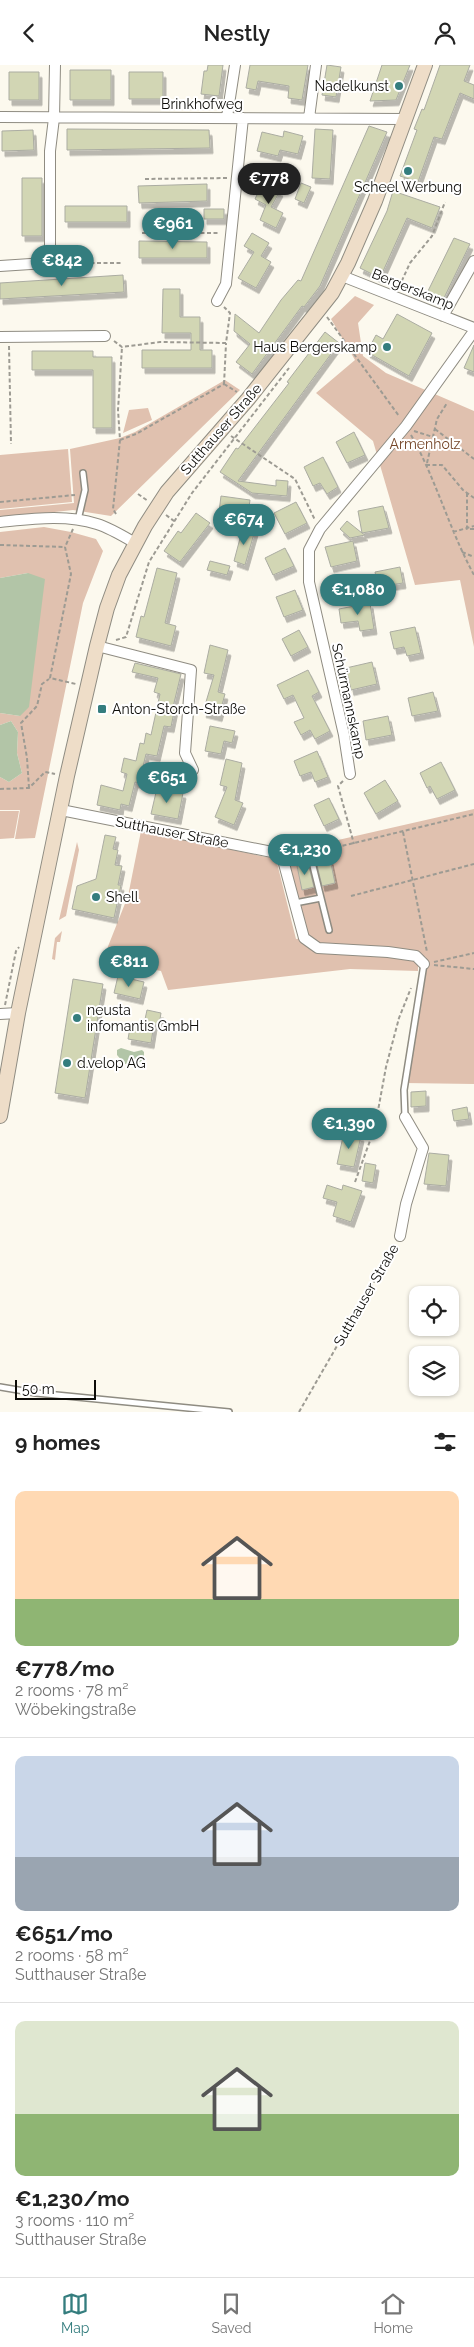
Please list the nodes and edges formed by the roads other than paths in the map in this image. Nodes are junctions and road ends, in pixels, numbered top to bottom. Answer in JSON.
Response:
{"nodes":[{"id":1,"x":55,"y":65,"type":"edge"},
{"id":2,"x":235,"y":65,"type":"edge"},
{"id":3,"x":316,"y":65,"type":"edge"},
{"id":4,"x":424,"y":65,"type":"edge"},
{"id":5,"x":0,"y":117,"type":"edge"},
{"id":6,"x":227,"y":117,"type":"junction"},
{"id":7,"x":54,"y":118,"type":"junction"},
{"id":8,"x":243,"y":118,"type":"junction"},
{"id":9,"x":309,"y":118,"type":"junction"},
{"id":10,"x":404,"y":119,"type":"junction"},
{"id":11,"x":474,"y":261,"type":"edge"},
{"id":12,"x":0,"y":266,"type":"edge"},
{"id":13,"x":342,"y":276,"type":"junction"},
{"id":14,"x":217,"y":301,"type":"road end"},
{"id":15,"x":443,"y":316,"type":"junction"},
{"id":16,"x":474,"y":330,"type":"edge"},
{"id":17,"x":105,"y":336,"type":"road end"},
{"id":18,"x":4,"y":337,"type":"edge"},
{"id":19,"x":83,"y":473,"type":"dead end"},
{"id":20,"x":78,"y":520,"type":"junction"},
{"id":21,"x":0,"y":522,"type":"edge"},
{"id":22,"x":135,"y":543,"type":"junction"},
{"id":23,"x":98,"y":646,"type":"junction"},
{"id":24,"x":193,"y":770,"type":"dead end"},
{"id":25,"x":350,"y":774,"type":"road end"},
{"id":26,"x":61,"y":810,"type":"junction"},
{"id":27,"x":313,"y":866,"type":"dead end"},
{"id":28,"x":321,"y":898,"type":"junction"},
{"id":29,"x":294,"y":903,"type":"junction"},
{"id":30,"x":329,"y":930,"type":"dead end"},
{"id":31,"x":424,"y":964,"type":"joint"},
{"id":32,"x":18,"y":1013,"type":"junction"},
{"id":33,"x":1,"y":1014,"type":"edge"},
{"id":34,"x":0,"y":1116,"type":"edge"},
{"id":35,"x":405,"y":1117,"type":"joint"},
{"id":36,"x":400,"y":1236,"type":"road end"},
{"id":37,"x":0,"y":1387,"type":"edge"},
{"id":38,"x":229,"y":1412,"type":"edge"}],
"edges":[{"from":1,"to":7,"type":"street"},
{"from":2,"to":6,"type":"street"},
{"from":3,"to":9,"type":"street"},
{"from":4,"to":10,"type":"street","name":"Sutthauser Straße"},
{"from":5,"to":7,"type":"street","name":"Brinkhofweg"},
{"from":6,"to":7,"type":"street","name":"Brinkhofweg"},
{"from":6,"to":8,"type":"street","name":"Brinkhofweg"},
{"from":7,"to":12,"type":"street"},
{"from":8,"to":9,"type":"street","name":"Brinkhofweg"},
{"from":8,"to":14,"type":"street"},
{"from":9,"to":10,"type":"street","name":"Brinkhofweg"},
{"from":10,"to":13,"type":"street","name":"Sutthauser Straße"},
{"from":11,"to":15,"type":"street"},
{"from":13,"to":15,"type":"street","name":"Bergerskamp"},
{"from":13,"to":22,"type":"street","name":"Sutthauser Straße"},
{"from":15,"to":16,"type":"street","name":"Bergerskamp"},
{"from":16,"to":25,"type":"street","name":"Schürmannskamp"},
{"from":17,"to":18,"type":"street"},
{"from":19,"to":20,"type":"lane"},
{"from":20,"to":21,"type":"street"},
{"from":20,"to":22,"type":"street"},
{"from":22,"to":23,"type":"street","name":"Sutthauser Straße"},
{"from":23,"to":24,"type":"street"},
{"from":23,"to":26,"type":"street","name":"Sutthauser Straße"},
{"from":26,"to":29,"type":"street","name":"Sutthauser Straße"},
{"from":26,"to":32,"type":"street","name":"Sutthauser Straße"},
{"from":27,"to":28,"type":"lane"},
{"from":28,"to":29,"type":"lane"},
{"from":28,"to":30,"type":"lane"},
{"from":29,"to":31,"type":"street"},
{"from":31,"to":35,"type":"lane"},
{"from":32,"to":33,"type":"street"},
{"from":32,"to":34,"type":"street","name":"Sutthauser Straße"},
{"from":35,"to":36,"type":"street","name":"Sutthauser Straße"},
{"from":37,"to":38,"type":"lane"}]}
